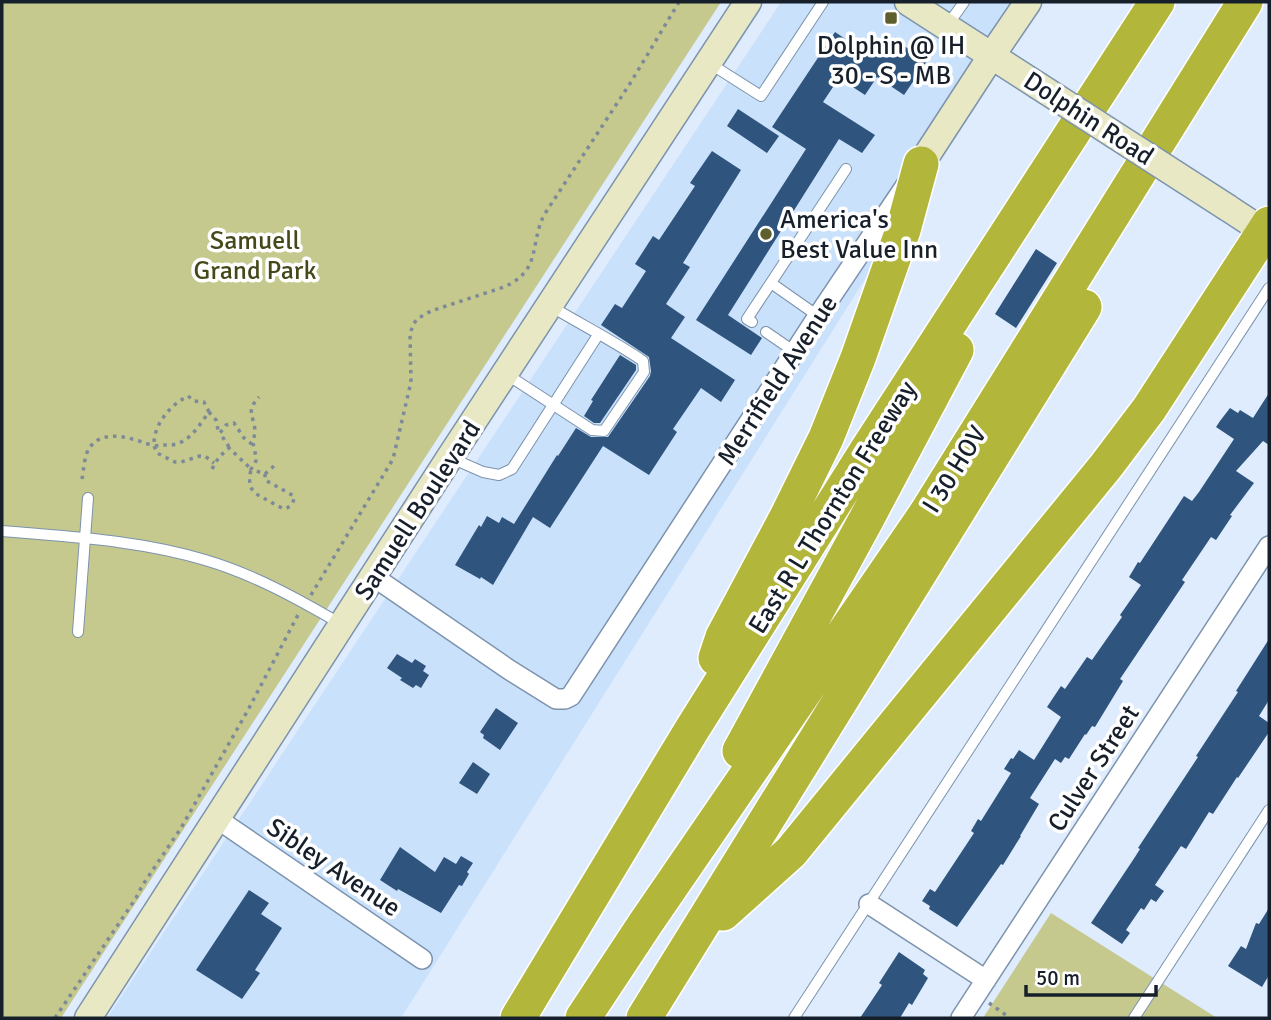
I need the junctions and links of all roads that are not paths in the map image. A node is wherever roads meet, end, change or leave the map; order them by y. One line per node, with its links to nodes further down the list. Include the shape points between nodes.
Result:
1 (748, 2): 11 (main road, Samuell Boulevard)
2 (823, 2): 11 (lane, via 761,96)
3 (908, 2): 9 (main road, Dolphin Road)
4 (964, 2): 9 (lane)
5 (1157, 2): 12 (highway, East R L Thornton Freeway)
6 (1245, 2): 39 (highway, I 30 HOV, via 926,514)
7 (1023, 4): 10 (main road, Merrifield Avenue)
8 (1269, 5): 25 (highway)
9 (947, 27): 10 (main road, Dolphin Road)
10 (992, 55): 13 (main road, Merrifield Avenue); 15 (main road, Dolphin Road, bridge)
11 (708, 62): 18 (main road, Samuell Boulevard)
12 (1070, 134): 35 (highway, East R L Thornton Freeway); 39 (highway)
13 (921, 164): 19 (street, Merrifield Avenue); 35 (highway, via 903,230 831,427 723,636)
14 (846, 169): 16 (lane)
15 (1268, 230): 40 (highway, via 1106,466 791,852)
16 (771, 283): 19 (lane); 20 (lane, via 747,319)
17 (1269, 288): 38 (lane)
18 (549, 306): 22 (lane); 24 (main road, Samuell Boulevard)
19 (818, 316): 23 (street, Merrifield Avenue)
20 (752, 322)
21 (765, 332): 23 (lane)
22 (598, 335): 26 (lane); 26 (lane, via 643,361 644,372 604,431 592,430)
23 (795, 352): 32 (street, Merrifield Avenue, via 575,691 565,699 556,699)
24 (505, 373): 26 (lane); 27 (main road, Samuell Boulevard)
25 (1027, 400): 39 (highway); 40 (highway)
26 (553, 405): 27 (lane, via 512,469 499,475 483,472)
27 (450, 457): 32 (main road, Samuell Boulevard)
28 (88, 498): 30 (lane)
29 (2, 531): 30 (lane)
30 (85, 538): 33 (lane, via 138,545 240,572); 34 (lane)
31 (1269, 546): 42 (street, Culver Street)
32 (374, 577): 33 (main road, Samuell Boulevard)
33 (342, 625): 37 (main road, Samuell Boulevard)
34 (78, 632)
35 (691, 731): 44 (highway, East R L Thornton Freeway)
36 (1269, 810): 50 (lane)
37 (216, 818): 41 (street, Sibley Avenue); 43 (main road, Samuell Boulevard)
38 (869, 904): 42 (street); 48 (lane)
39 (645, 924): 45 (highway, I 30 HOV); 46 (highway, I 30 HOV)
40 (694, 939): 47 (highway)
41 (422, 959)
42 (981, 987): 49 (street, Culver Street)
43 (88, 1018)
44 (518, 1018)
45 (583, 1018)
46 (592, 1018)
47 (644, 1018)
48 (794, 1018)
49 (961, 1018)
50 (1134, 1018)

